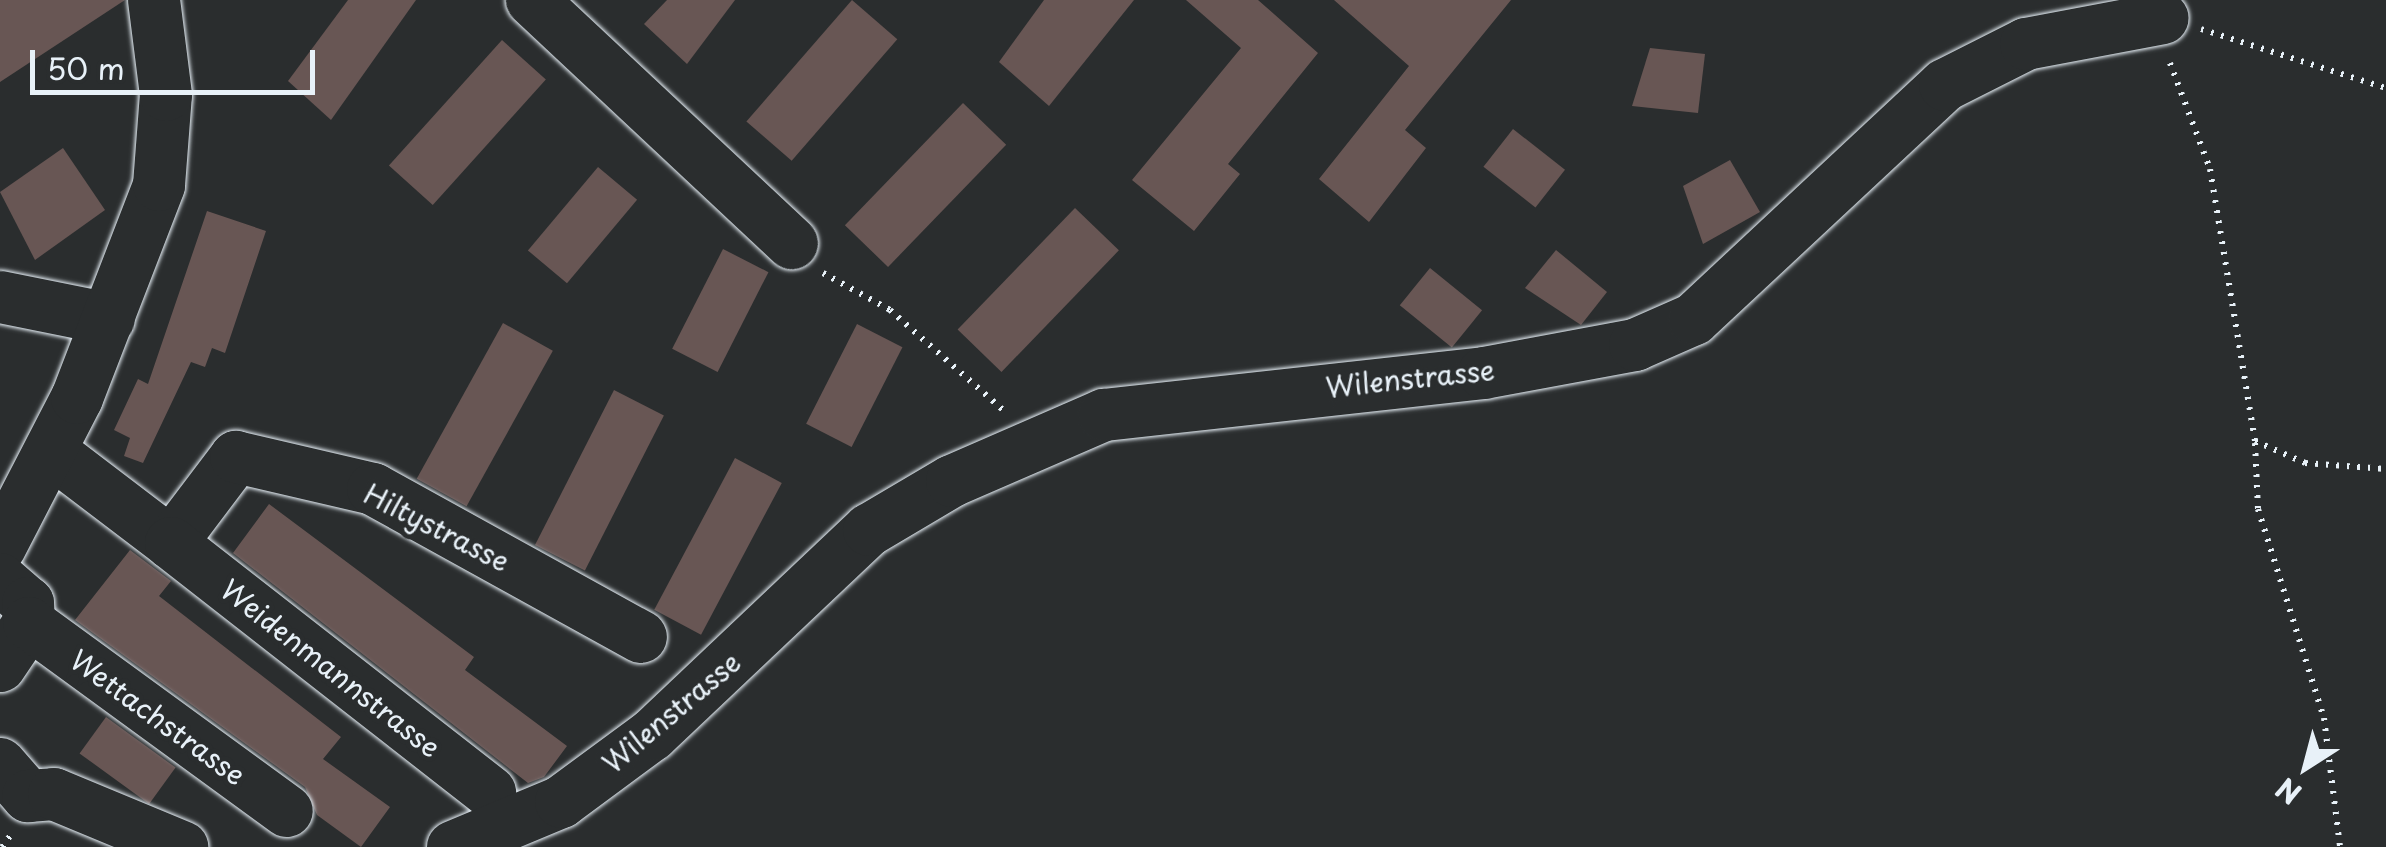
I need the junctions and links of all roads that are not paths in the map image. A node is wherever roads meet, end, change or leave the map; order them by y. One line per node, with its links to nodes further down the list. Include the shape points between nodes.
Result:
1 (154, 0): 6 (street, via 166,95 158,185)
2 (532, 0): 4 (street)
3 (2151, 9): 18 (street, Wilenstrasse, via 2026,44 1945,85 1694,319 1635,345 1484,373 1181,402 1104,415 1037,441 869,530 652,735 561,802)
4 (792, 243)
5 (0, 297): 6 (street)
6 (108, 319): 7 (street)
7 (53, 453): 8 (street); 9 (street)
8 (171, 543): 12 (street, Hiltystrasse, via 236,457 372,488); 15 (street, Weidenmannstrasse)
9 (0, 547)
10 (0, 579): 11 (street, via 28,603)
11 (29, 622): 13 (street); 16 (street, Wettachstrasse)
12 (641, 637)
13 (0, 666)
14 (0, 764): 17 (street, via 28,796 54,794)
15 (490, 792)
16 (286, 811)
17 (182, 847)
18 (453, 847)

